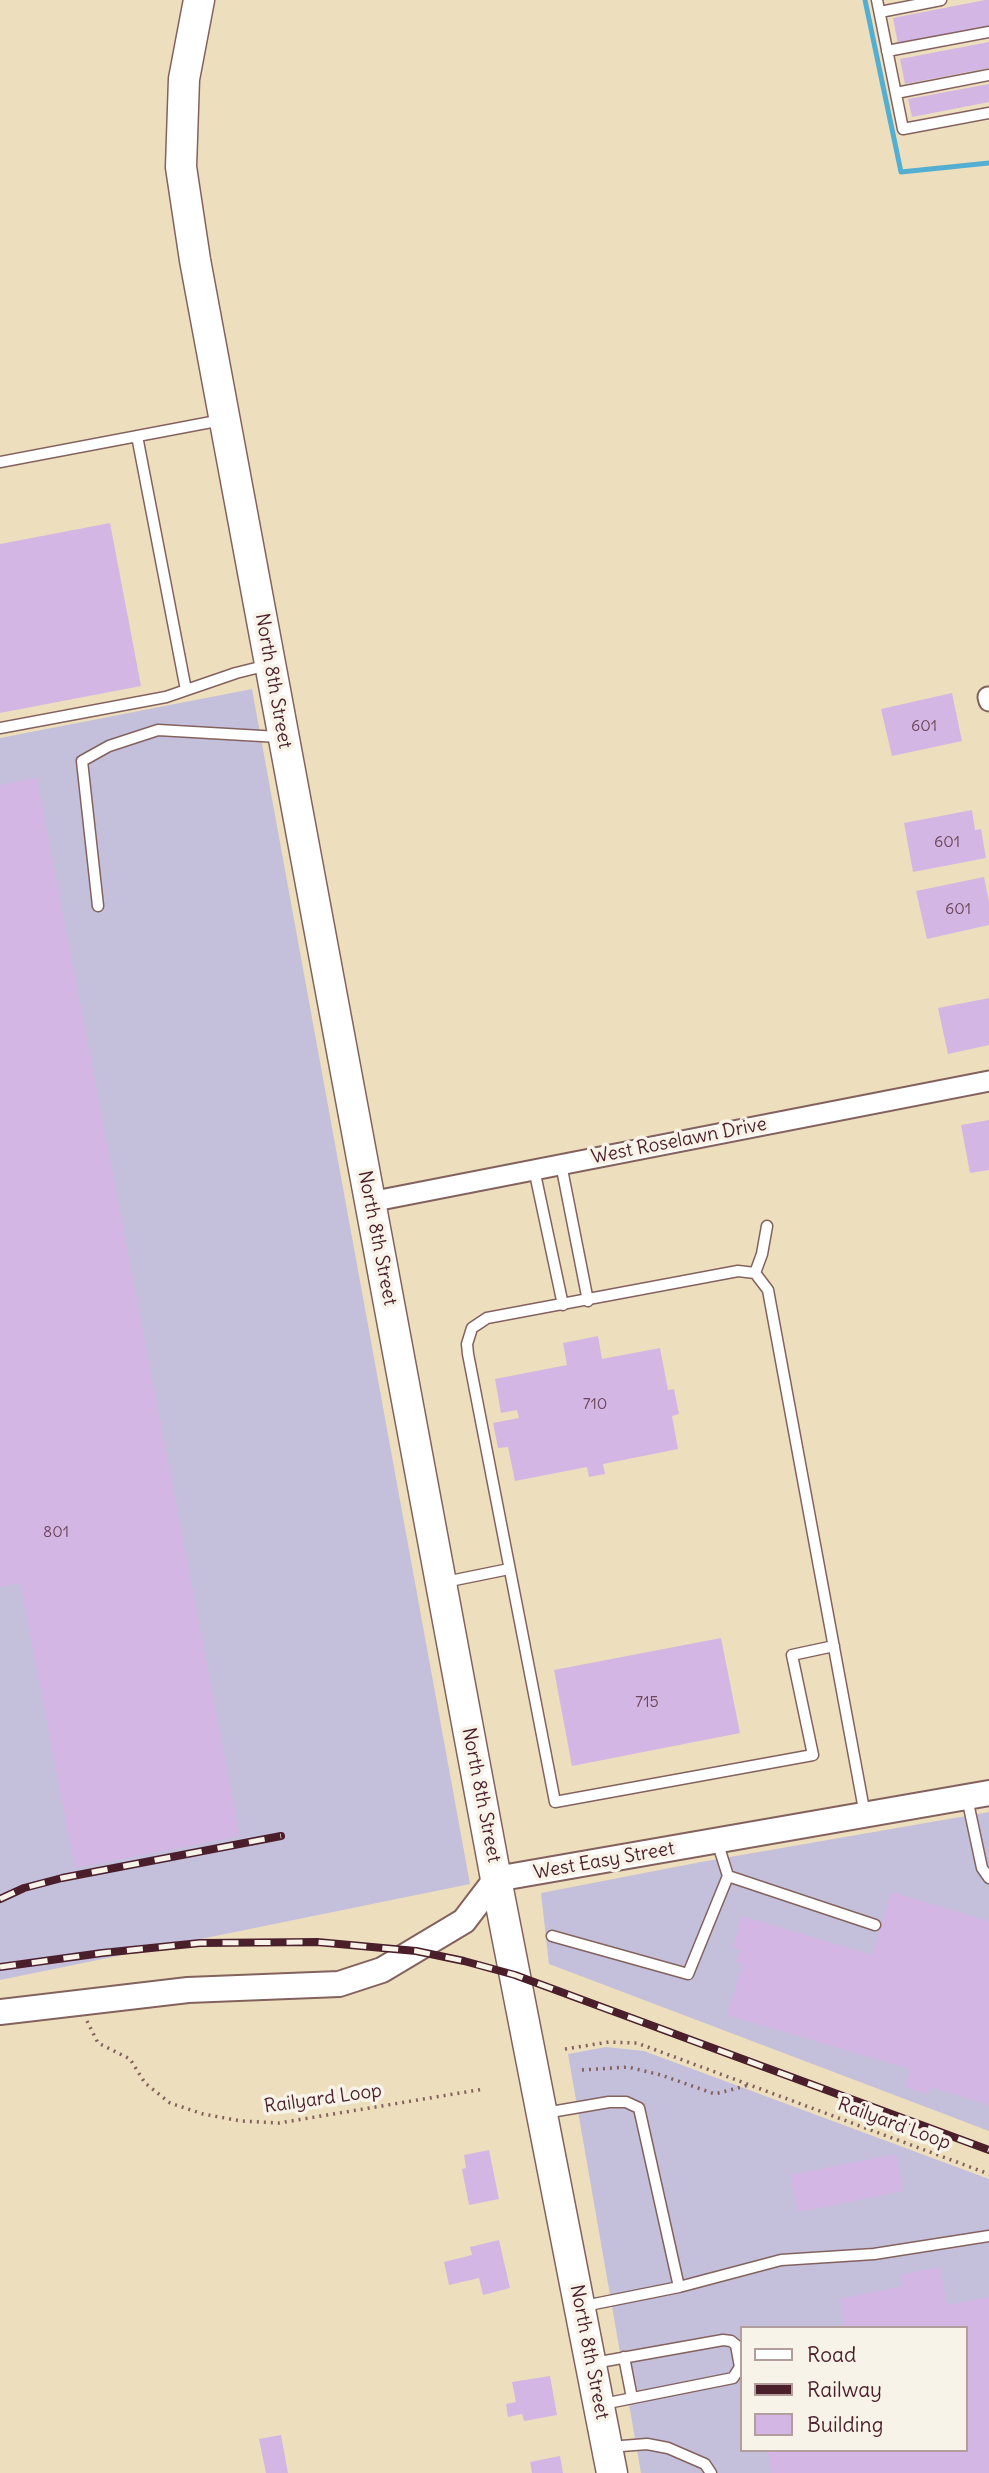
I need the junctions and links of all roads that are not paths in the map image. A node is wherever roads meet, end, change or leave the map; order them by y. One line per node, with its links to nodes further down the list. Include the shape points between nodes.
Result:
1 (200, 0): 10 (main road, North 8th Street, via 184,79 181,167)
2 (877, 0): 4 (lane)
3 (941, 0): 4 (lane)
4 (880, 12): 6 (lane)
5 (989, 33): 6 (lane)
6 (887, 51): 8 (lane)
7 (989, 75): 8 (lane)
8 (896, 93): 9 (lane, via 903,129)
9 (989, 113)
10 (226, 420): 11 (lane); 13 (main road, North 8th Street)
11 (137, 436): 12 (lane); 14 (lane)
12 (0, 462)
13 (271, 664): 14 (lane); 16 (main road, North 8th Street)
14 (186, 690): 15 (lane)
15 (0, 728)
16 (283, 737): 17 (lane, via 158,730 109,746 82,761); 21 (main road, North 8th Street)
17 (98, 906)
18 (989, 1081): 19 (street, West Roselawn Drive)
19 (561, 1163): 20 (street, West Roselawn Drive); 24 (lane)
20 (534, 1169): 21 (street, West Roselawn Drive); 25 (lane)
21 (370, 1202): 27 (main road, North 8th Street)
22 (766, 1226): 23 (lane)
23 (755, 1273): 24 (lane, via 738,1271); 28 (lane, via 768,1290)
24 (588, 1301): 25 (lane)
25 (563, 1305): 26 (lane, via 487,1318 472,1328 467,1344)
26 (509, 1569): 27 (lane); 28 (lane, via 555,1802 813,1755 792,1655)
27 (441, 1582): 36 (main road, North 8th Street)
28 (834, 1646): 30 (lane)
29 (978, 1795): 30 (street, West Easy Street); 33 (lane)
30 (865, 1815): 32 (street, West Easy Street)
31 (989, 1840): 33 (lane)
32 (717, 1841): 34 (lane); 36 (street, West Easy Street)
33 (976, 1842): 35 (lane)
34 (728, 1876): 37 (lane); 38 (lane, via 688,1974)
35 (989, 1878)
36 (496, 1879): 39 (street, via 464,1922 382,1970 339,1984 188,1990); 40 (main road, North 8th Street)
37 (875, 1925)
38 (552, 1936)
39 (0, 2012)
40 (543, 2114): 42 (lane, via 609,2102 639,2108); 43 (main road, North 8th Street)
41 (989, 2236): 42 (lane, via 874,2254 780,2260)
42 (679, 2287): 43 (lane)
43 (580, 2307): 45 (main road, North 8th Street)
44 (624, 2357): 45 (lane); 46 (lane); 46 (lane, via 723,2340 736,2345 740,2367 733,2378)
45 (591, 2364): 47 (main road, North 8th Street)
46 (632, 2398): 47 (lane)
47 (599, 2405): 48 (main road, North 8th Street)
48 (610, 2460): 49 (lane, via 647,2444 705,2464)
49 (711, 2473)

